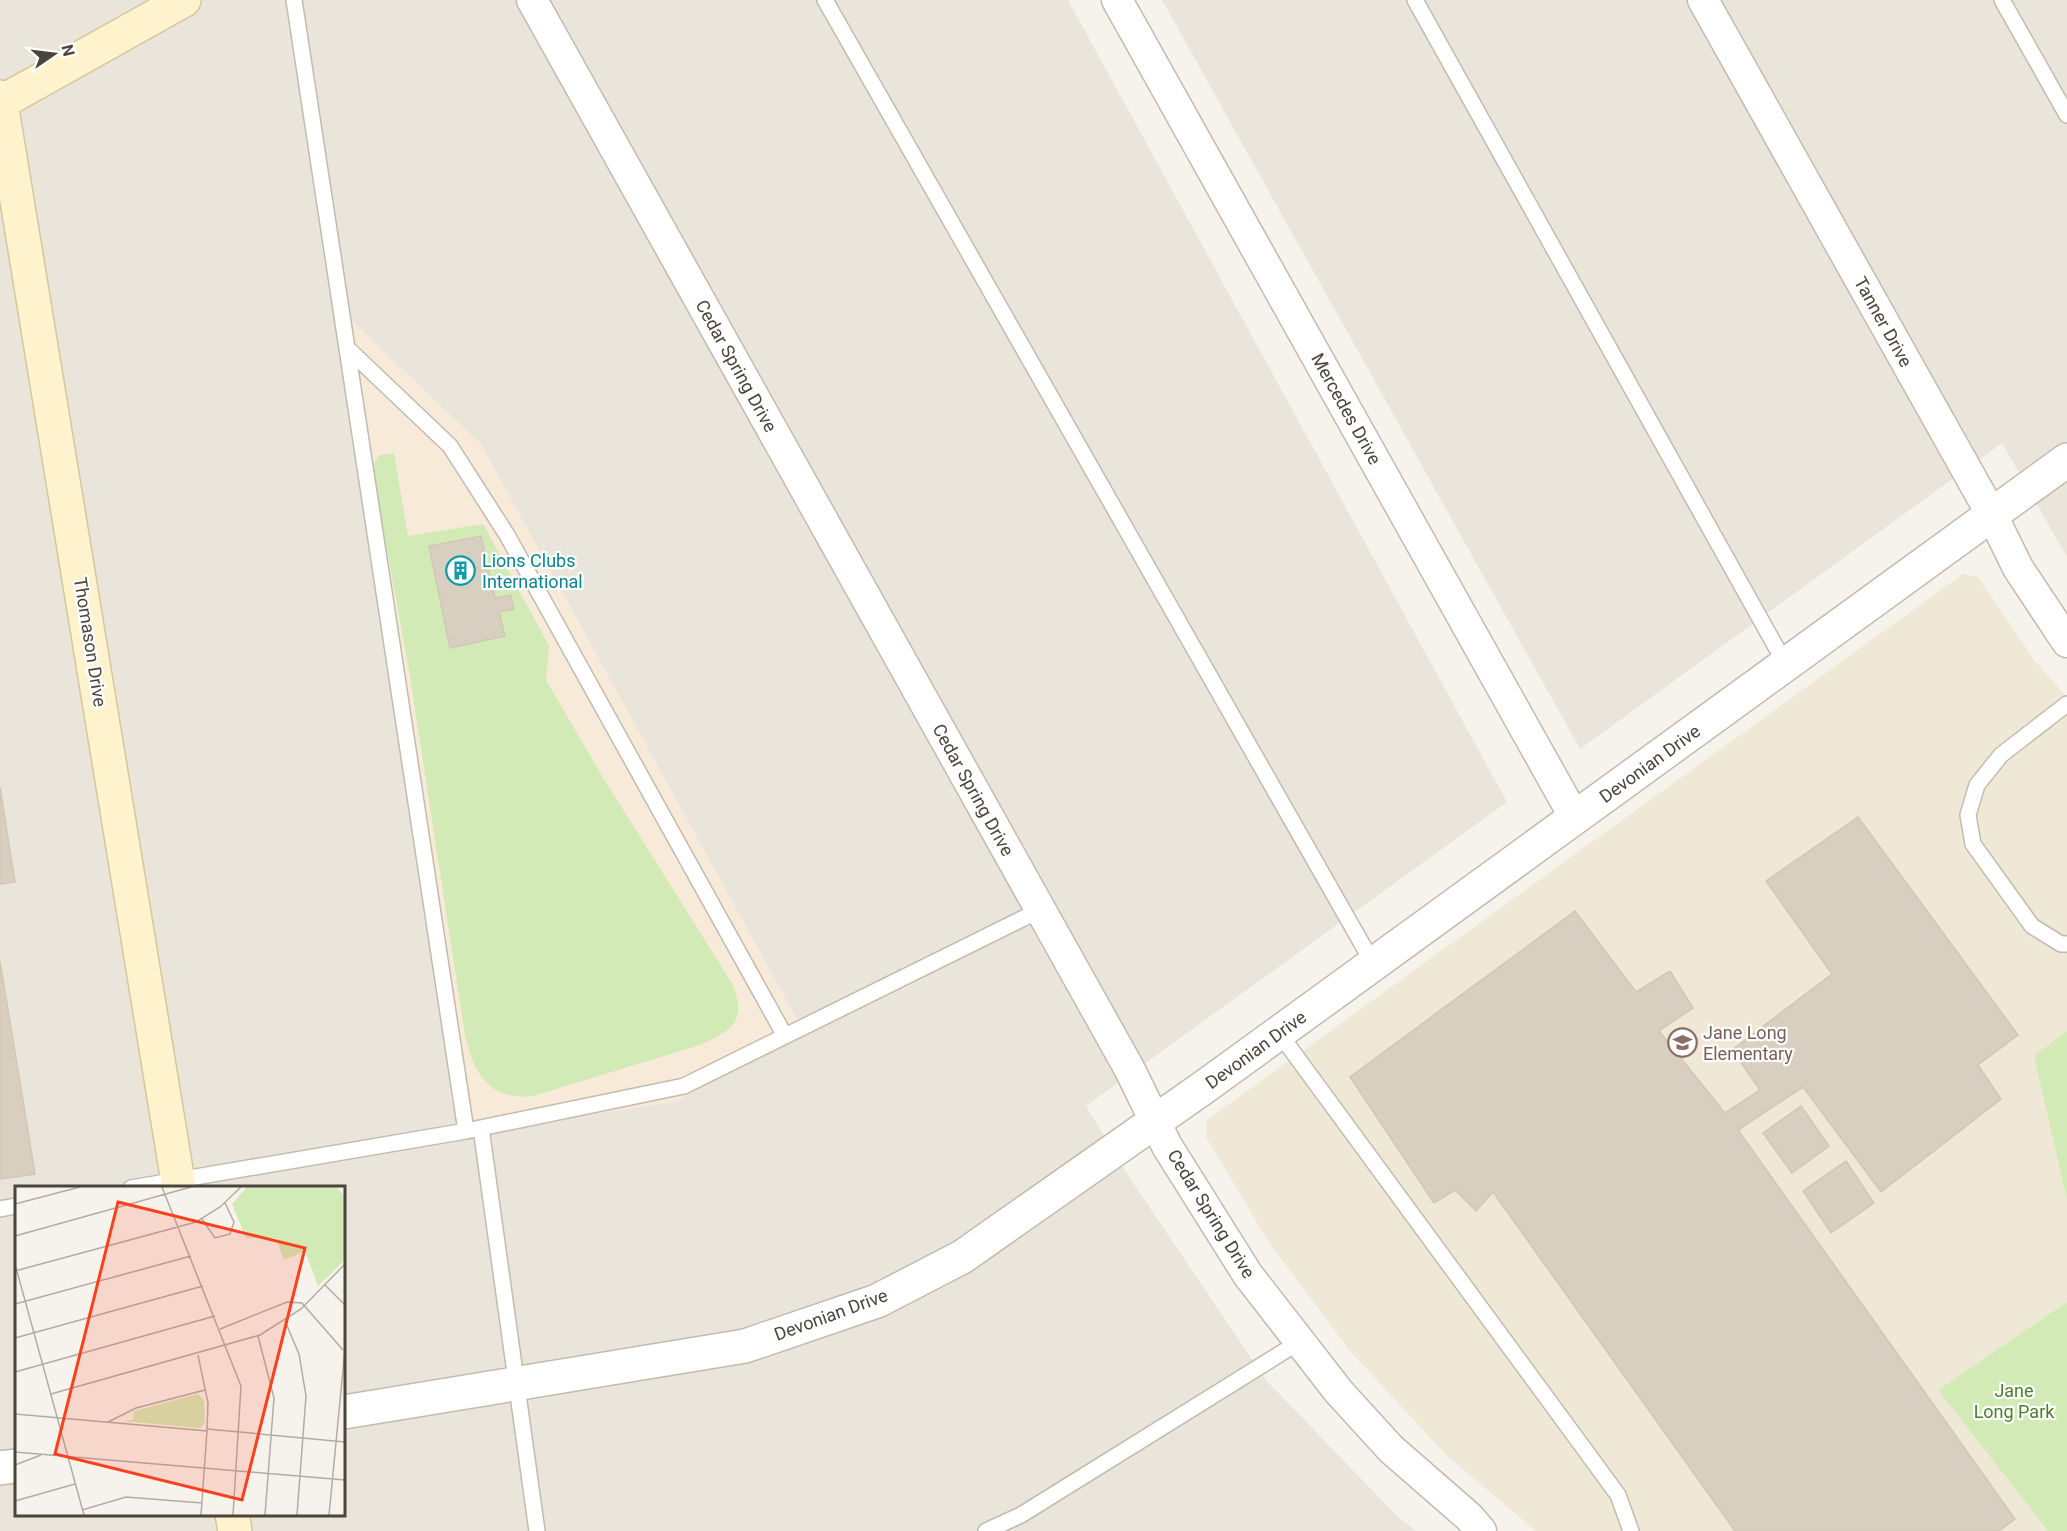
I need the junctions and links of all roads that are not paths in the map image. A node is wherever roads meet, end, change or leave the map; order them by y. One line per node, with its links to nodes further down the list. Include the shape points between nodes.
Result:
1 (184, 0): 9 (main road)
2 (294, 0): 11 (lane)
3 (532, 0): 18 (street, Cedar Spring Drive)
4 (825, 0): 20 (lane)
5 (1117, 0): 17 (street, Mercedes Drive)
6 (1415, 0): 15 (lane)
7 (1702, 0): 13 (street, Tanner Drive)
8 (2002, 0): 10 (lane)
9 (0, 101): 25 (main road, Thomason Drive)
10 (2067, 115)
11 (347, 348): 22 (lane, via 450,446 507,535); 24 (lane)
12 (2067, 460): 13 (street, Devonian Drive)
13 (1992, 515): 14 (street, Tanner Drive, via 2018,568); 15 (street, Devonian Drive)
14 (2067, 642)
15 (1786, 665): 17 (street, Devonian Drive)
16 (2067, 704): 19 (lane, via 2001,755 1977,785 1968,815 1973,844 2032,926)
17 (1575, 818): 20 (street, Devonian Drive)
18 (1040, 910): 22 (lane); 23 (street, Cedar Spring Drive)
19 (2067, 944)
20 (1374, 965): 21 (street, Devonian Drive)
21 (1279, 1033): 23 (street, Devonian Drive); 39 (lane, via 1618,1495)
22 (785, 1036): 24 (lane, via 684,1086)
23 (1156, 1122): 29 (street, Cedar Spring Drive, via 1205,1211); 30 (street, Devonian Drive, via 962,1257 878,1301 745,1346)
24 (473, 1130): 25 (lane); 30 (lane)
25 (178, 1184): 26 (lane)
26 (154, 1186)
27 (15, 1206): 28 (lane)
28 (0, 1209)
29 (1299, 1342): 35 (street, Cedar Spring Drive, via 1391,1449); 38 (lane, via 1022,1515)
30 (515, 1383): 31 (street, Devonian Drive); 37 (lane)
31 (345, 1412)
32 (15, 1466): 33 (street)
33 (0, 1468)
34 (232, 1516): 36 (main road)
35 (1469, 1526)
36 (235, 1531)
37 (537, 1531)
38 (986, 1531)
39 (1631, 1531)

